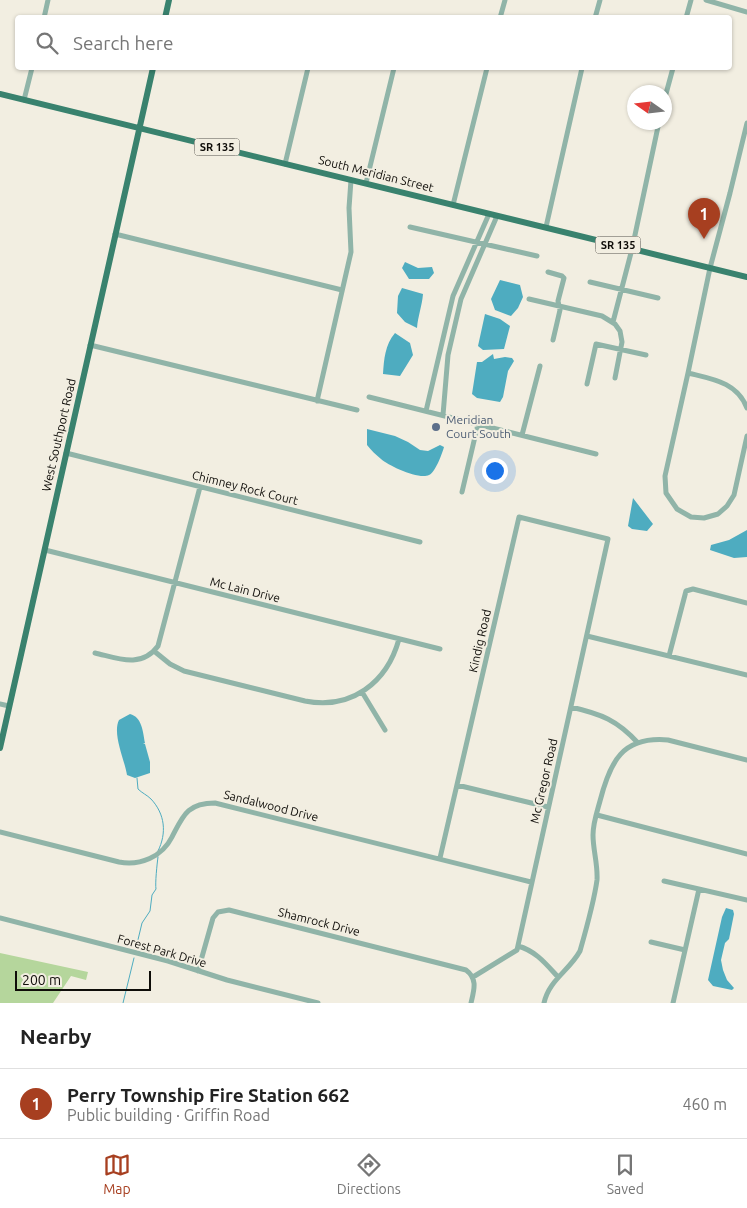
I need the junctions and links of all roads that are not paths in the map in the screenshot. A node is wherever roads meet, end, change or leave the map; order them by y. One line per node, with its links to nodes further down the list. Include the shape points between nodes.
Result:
1 (48, 0): 8 (street)
2 (169, 0): 9 (main road)
3 (505, 0): 10 (street)
4 (600, 0): 11 (street)
5 (690, 0): 12 (street)
6 (706, 0): 7 (street)
7 (747, 12)
8 (45, 15)
9 (166, 15)
10 (501, 15)
11 (596, 15)
12 (687, 15)
13 (32, 70): 22 (street)
14 (153, 70): 24 (main road, West Southport Road)
15 (308, 70): 26 (street)
16 (394, 70): 28 (street)
17 (487, 70): 29 (street)
18 (582, 70): 33 (street)
19 (672, 70): 20 (street)
20 (668, 85)
21 (0, 94): 22 (main road, South Meridian Street / SR 135)
22 (24, 100): 24 (main road, South Meridian Street / SR 135)
23 (747, 123): 39 (street)
24 (139, 128): 26 (main road, South Meridian Street / SR 135); 34 (main road, West Southport Road)
25 (657, 130): 37 (street)
26 (285, 164): 27 (main road, South Meridian Street / SR 135)
27 (351, 180): 28 (main road, South Meridian Street / SR 135); 43 (street, via 352,246)
28 (366, 184): 29 (main road, South Meridian Street / SR 135)
29 (453, 205): 30 (main road, South Meridian Street / SR 135)
30 (489, 214): 31 (main road, South Meridian Street / SR 135); 35 (street)
31 (497, 216): 33 (main road, South Meridian Street / SR 135); 36 (street)
32 (410, 227): 35 (street)
33 (546, 228): 37 (main road, South Meridian Street / SR 135)
34 (115, 234): 43 (street); 50 (main road, West Southport Road)
35 (476, 242): 36 (street); 61 (street, via 453,296)
36 (485, 244): 38 (street); 62 (street, via 461,299 448,355)
37 (632, 249): 39 (main road, South Meridian Street / SR 135); 44 (street)
38 (537, 256)
39 (710, 268): 41 (main road, South Meridian Street / SR 135); 54 (street)
40 (548, 272): 47 (street, via 563,277)
41 (747, 277)
42 (590, 282): 44 (street)
43 (342, 290): 58 (street)
44 (621, 290): 45 (street); 48 (street)
45 (658, 298)
46 (529, 299): 47 (street)
47 (559, 306): 48 (street, via 602,316); 49 (street)
48 (613, 322): 51 (street, via 621,335)
49 (553, 340)
50 (90, 345): 58 (street); 66 (main road, West Southport Road)
51 (621, 350): 52 (street); 55 (street); 56 (street, via 596,344)
52 (646, 355)
53 (540, 366): 64 (street)
54 (688, 373): 59 (street, via 720,381 735,389); 65 (street, via 664,482 672,504 683,514 700,518 716,515 728,506 734,495)
55 (615, 378)
56 (588, 384)
57 (369, 397): 61 (street)
58 (317, 401): 60 (street)
59 (747, 408)
60 (357, 410)
61 (426, 411): 62 (street)
62 (443, 415): 63 (street)
63 (478, 424): 64 (street); 69 (street)
64 (522, 435): 67 (street)
65 (747, 436)
66 (66, 453): 68 (street, Chimney Rock Court); 72 (main road, West Southport Road)
67 (596, 454)
68 (200, 487): 71 (street, Chimney Rock Court); 73 (street)
69 (462, 492)
70 (608, 539): 75 (street, Mc Gregor Road); 90 (street, Kindig Road, via 519,517)
71 (420, 542)
72 (44, 550): 73 (street, Mc Lain Drive); 84 (main road, West Southport Road)
73 (175, 583): 76 (street, Mc Lain Drive); 78 (street, via 160,641)
74 (747, 603): 80 (street, via 692,589 686,591)
75 (587, 636): 80 (street); 85 (street, Mc Gregor Road)
76 (399, 639): 77 (street, Mc Lain Drive); 82 (street, via 386,670)
77 (440, 649)
78 (154, 651): 79 (street, via 146,658 133,661); 82 (street, via 184,671 305,701 334,702)
79 (95, 653)
80 (669, 656): 81 (street)
81 (747, 676)
82 (362, 692): 86 (street)
83 (0, 704): 84 (street)
84 (9, 706): 88 (main road, West Southport Road)
85 (571, 707): 87 (street, via 613,721); 91 (street, Mc Gregor Road)
86 (385, 730)
87 (638, 743): 89 (street, via 668,740); 92 (street, via 612,764)
88 (0, 748)
89 (747, 760)
90 (457, 785): 91 (street); 95 (street, Kindig Road)
91 (548, 808): 96 (street, Mc Gregor Road)
92 (597, 815): 94 (street); 106 (street, via 593,835 596,882 582,946 575,960)
93 (0, 832): 95 (street, Sandalwood Drive, via 119,862 136,863 162,851 188,810 213,802)
94 (747, 854)
95 (440, 858): 96 (street, Sandalwood Drive)
96 (531, 882): 102 (street, Mc Gregor Road)
97 (664, 882): 98 (street)
98 (699, 889): 99 (street); 103 (street)
99 (747, 900)
100 (0, 918): 104 (street, Forest Park Drive)
101 (651, 942): 103 (street)
102 (518, 946): 105 (street, via 517,950); 106 (street, via 536,954)
103 (685, 950): 110 (street)
104 (198, 971): 105 (street, Shamrock Drive, via 213,918 218,912 227,910 464,970); 107 (street, Forest Park Drive)
105 (473, 977): 108 (street, via 475,986)
106 (558, 977): 109 (street, via 550,986)
107 (318, 1003)
108 (471, 1003)
109 (544, 1003)
110 (673, 1003)

